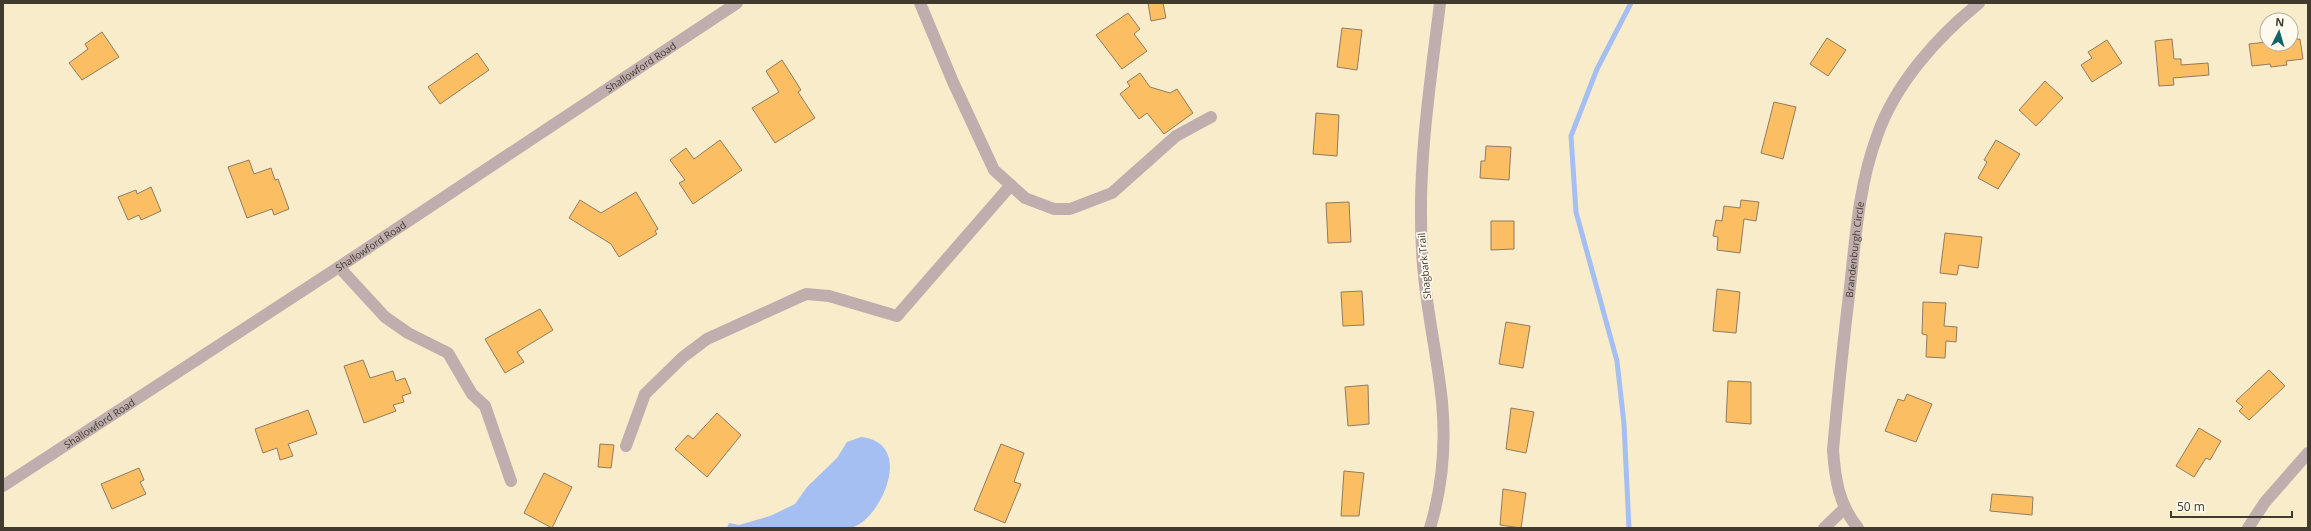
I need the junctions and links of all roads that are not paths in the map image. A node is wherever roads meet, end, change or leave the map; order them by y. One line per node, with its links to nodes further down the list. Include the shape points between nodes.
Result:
1 (737, 3): 7 (street, Shallowford Road)
2 (920, 3): 6 (street, via 994,170)
3 (1440, 3): 13 (street, Shagbark Trail, via 1422,161 1420,205 1422,259 1442,402 1444,434 1441,472)
4 (1979, 3): 12 (street, Brandenburgh Circle, via 1932,48 1903,84 1877,135 1866,173 1858,214 1832,450 1835,481)
5 (1211, 116): 6 (street, via 1176,136 1112,193 1070,209 1054,209 1025,198)
6 (1011, 185): 8 (street, via 897,316 829,296 806,294 707,339 682,357 645,394)
7 (339, 267): 10 (street, via 385,317 408,333 448,353 472,394 485,406); 11 (street, Shallowford Road)
8 (626, 446)
9 (2308, 453): 16 (street, via 2265,502)
10 (511, 481)
11 (3, 486)
12 (1845, 508): 14 (street); 15 (street, Brandenburgh Circle)
13 (1430, 528)
14 (1824, 528)
15 (1858, 528)
16 (2248, 528)

